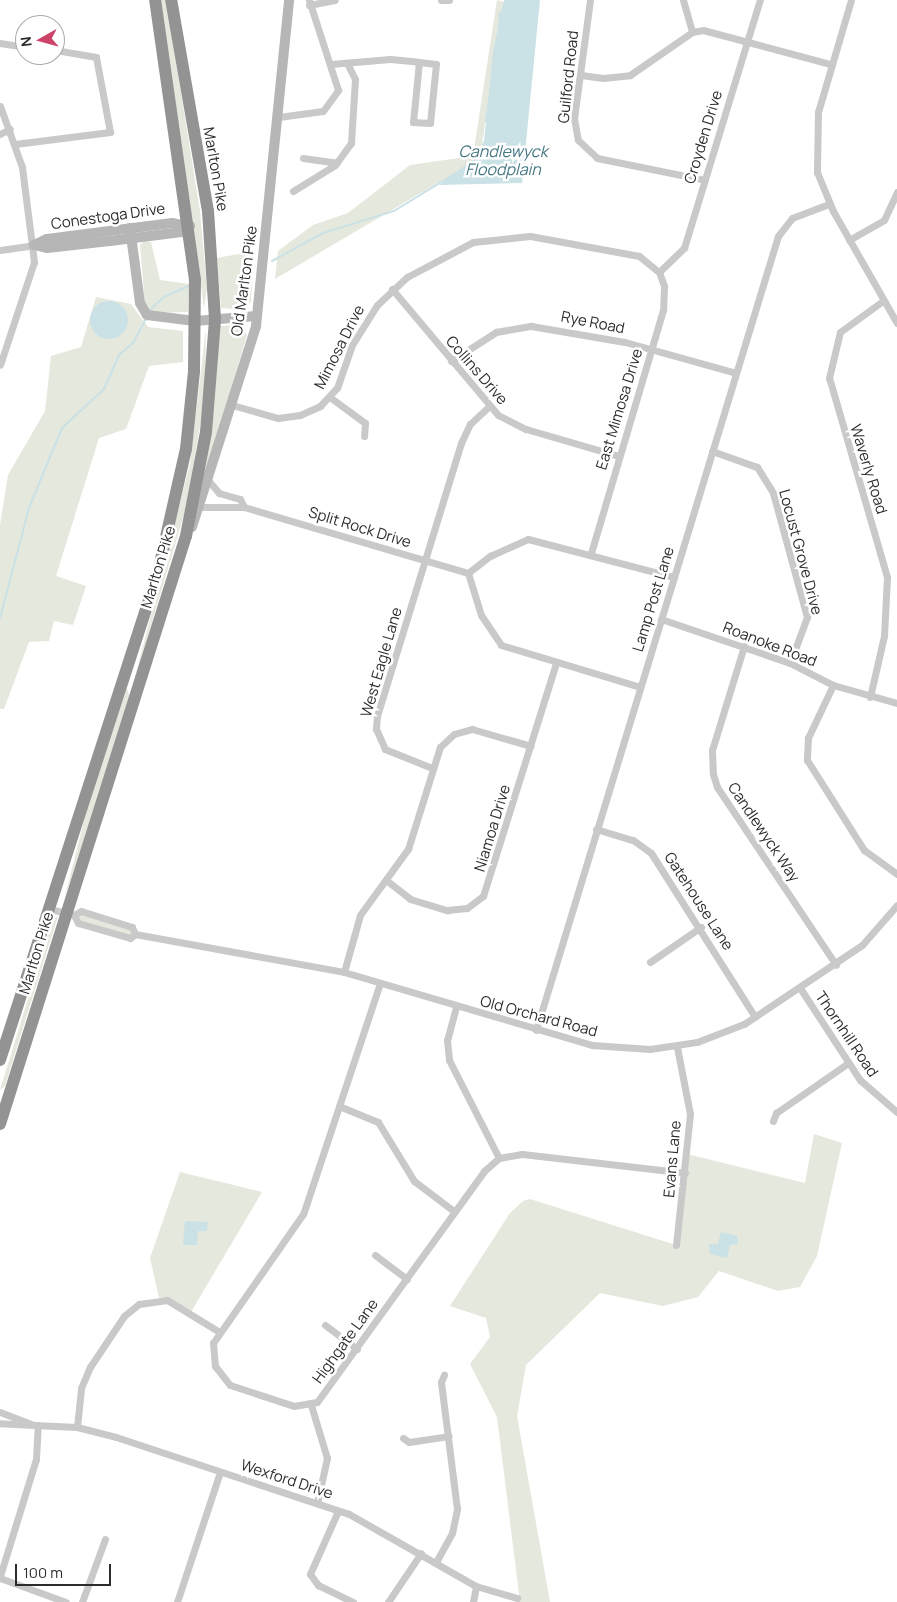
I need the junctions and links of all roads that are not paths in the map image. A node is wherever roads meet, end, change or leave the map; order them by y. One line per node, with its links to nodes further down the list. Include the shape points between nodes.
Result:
1 (155, 0): 33 (highway, Marlton Pike)
2 (171, 0): 42 (highway, Marlton Pike, via 208,211)
3 (289, 0): 23 (street, Old Marlton Pike)
4 (335, 0): 11 (street)
5 (441, 0): 6 (street)
6 (449, 0)
7 (590, 0): 21 (street, Guilford Road)
8 (683, 0): 12 (street)
9 (760, 0): 13 (street, Croyden Drive)
10 (851, 0): 20 (street)
11 (309, 2): 19 (street)
12 (692, 32): 13 (street, via 710,30); 21 (street, via 630,75 603,78)
13 (747, 40): 20 (street); 29 (street, Croyden Drive)
14 (0, 43): 15 (street)
15 (15, 45)
16 (65, 52): 26 (street, via 96,57 110,132)
17 (347, 62): 18 (street); 19 (street); 28 (street, via 355,79 351,143)
18 (419, 62): 18 (street, via 436,64 430,123 414,122)
19 (331, 64): 23 (street, via 338,90 329,108 313,114)
20 (830, 64): 32 (street, via 814,142 817,172)
21 (581, 74): 29 (street, Guilford Road, via 574,130 589,154)
22 (0, 106): 24 (street)
23 (279, 117): 41 (street, Old Marlton Pike)
24 (10, 129): 25 (street); 26 (street)
25 (0, 134)
26 (15, 144): 36 (street)
27 (303, 158): 28 (street)
28 (338, 163): 30 (street)
29 (705, 180): 38 (street, Croyden Drive, via 684,248)
30 (293, 191)
31 (897, 192): 35 (street, via 884,220)
32 (829, 204): 35 (street); 48 (street, Lamp Post Lane, via 784,225)
33 (188, 226): 34 (street, Conestoga Drive, via 181,232); 43 (highway, Marlton Pike)
34 (131, 233): 36 (street, Conestoga Drive, via 48,248); 43 (street, via 144,312 153,318)
35 (850, 240): 40 (street)
36 (34, 246): 37 (street, Conestoga Drive); 47 (street, via 32,277)
37 (0, 250)
38 (659, 272): 39 (street, Mimosa Drive, via 639,256 511,235 461,247); 45 (street, East Mimosa Drive, via 665,297)
39 (392, 289): 46 (street, Collins Drive); 49 (street, Mimosa Drive, via 364,323)
40 (884, 300): 44 (street); 70 (street, Waverly Road, via 840,332 830,370 835,403 887,577 884,636)
41 (257, 316): 42 (street); 50 (street, Old Marlton Pike)
42 (215, 319): 43 (street); 59 (highway, Marlton Pike, via 206,432)
43 (195, 320): 67 (highway, Marlton Pike, via 194,371 180,482)
44 (897, 323)
45 (652, 349): 46 (street, Rye Road, via 531,326 496,332); 48 (street, Rye Road); 54 (street, East Mimosa Drive)
46 (451, 361): 51 (street, Collins Drive)
47 (0, 365)
48 (736, 373): 53 (street, Lamp Post Lane)
49 (331, 398): 50 (street, Mimosa Drive, via 289,418 264,416); 52 (street, via 365,423)
50 (232, 405): 55 (street, Old Marlton Pike)
51 (488, 407): 54 (street, Collins Drive, via 526,429); 60 (street, West Eagle Lane, via 464,434)
52 (364, 436)
53 (712, 452): 62 (street, Lamp Post Lane); 66 (street, Locust Grove Drive, via 757,467 772,494 807,617)
54 (619, 456): 58 (street, East Mimosa Drive)
55 (208, 480): 56 (street, Old Marlton Pike); 57 (street, Split Rock Drive, via 219,493 240,499)
56 (200, 507): 57 (street, Split Rock Drive); 59 (street, Old Marlton Pike)
57 (244, 507): 60 (street, Split Rock Drive)
58 (591, 553): 61 (street, via 528,539 490,556); 62 (street)
59 (180, 556): 71 (highway, Marlton Pike)
60 (424, 561): 61 (street, Split Rock Drive); 74 (street, West Eagle Lane, via 376,729 393,756)
61 (468, 573): 65 (street, via 470,588 495,638 509,649)
62 (674, 577): 63 (street, Lamp Post Lane)
63 (661, 619): 64 (street, Roanoke Road); 69 (street, Lamp Post Lane)
64 (744, 646): 66 (street, Roanoke Road); 84 (street, Candlewyck Way, via 712,750 713,774 717,787)
65 (556, 663): 69 (street); 73 (street, Niamoa Drive)
66 (790, 663): 68 (street, Roanoke Road)
67 (128, 666): 71 (highway, via 127,683); 79 (highway, Marlton Pike)
68 (833, 685): 70 (street, Roanoke Road); 76 (street, via 808,738 807,760 864,850)
69 (640, 687): 75 (street, Lamp Post Lane)
70 (870, 697): 72 (street, Roanoke Road)
71 (133, 700): 80 (highway, Marlton Pike)
72 (897, 704)
73 (531, 746): 74 (street, via 482,730 463,730 440,747); 77 (street, Niamoa Drive, via 492,874 476,903 447,910 410,899)
74 (432, 768): 77 (street, via 408,849)
75 (596, 829): 81 (street, Gatehouse Lane, via 633,840 651,853); 90 (street, Lamp Post Lane)
76 (897, 874)
77 (386, 880): 85 (street, via 360,915)
78 (897, 905): 84 (street, Old Orchard Road, via 870,937)
79 (50, 909): 80 (street, Old Orchard Road); 92 (highway, Marlton Pike)
80 (70, 914): 82 (street, Old Orchard Road, via 81,911 132,927); 82 (street, Old Orchard Road, via 78,923 130,938); 97 (highway, Marlton Pike)
81 (701, 928): 83 (street); 89 (street, Gatehouse Lane)
82 (135, 934): 85 (street, Old Orchard Road)
83 (650, 962)
84 (836, 965): 87 (street, Old Orchard Road)
85 (344, 972): 86 (street, Old Orchard Road)
86 (380, 983): 88 (street, Old Orchard Road); 94 (street, Highgate Lane)
87 (800, 988): 89 (street, Old Orchard Road); 93 (street, Thornhill Road)
88 (456, 1007): 90 (street, Old Orchard Road); 98 (street, via 447,1040 448,1060)
89 (755, 1017): 91 (street, Old Orchard Road, via 716,1036)
90 (536, 1030): 91 (street, Old Orchard Road, via 608,1048)
91 (677, 1047): 99 (street, Evans Lane, via 690,1114)
92 (0, 1060)
93 (848, 1063): 95 (street, Thornhill Road, via 868,1090); 96 (street, via 776,1113)
94 (338, 1106): 100 (street, via 378,1122 414,1181); 105 (street, Highgate Lane, via 303,1214)
95 (897, 1112)
96 (773, 1121)
97 (0, 1124)
98 (499, 1158): 99 (street, via 518,1154); 100 (street, Highgate Lane)
99 (685, 1173): 101 (street, Evans Lane)
100 (455, 1212): 103 (street, Highgate Lane)
101 (676, 1245)
102 (375, 1255): 103 (street)
103 (407, 1279): 106 (street, Highgate Lane)
104 (325, 1325): 106 (street)
105 (218, 1331): 108 (street, Highgate Lane, via 212,1356 221,1377 230,1385 294,1406); 112 (street, via 166,1300 139,1304 124,1316 90,1367 82,1388)
106 (357, 1350): 108 (street, Highgate Lane, via 323,1397)
107 (444, 1375): 113 (street, via 441,1382)
108 (311, 1405): 116 (street, via 327,1458)
109 (0, 1412): 111 (street, Wexford Drive)
110 (0, 1423): 111 (street, Wexford Drive)
111 (36, 1425): 112 (street, Wexford Drive); 121 (street, via 36,1459)
112 (77, 1427): 115 (street, Wexford Drive)
113 (449, 1436): 114 (street, via 409,1442); 120 (street, via 456,1517)
114 (403, 1438)
115 (220, 1472): 116 (street, Wexford Drive); 126 (street)
116 (317, 1503): 117 (street, Wexford Drive)
117 (338, 1511): 119 (street, Wexford Drive); 127 (street, via 310,1570 314,1581)
118 (105, 1539): 125 (street)
119 (421, 1553): 120 (street, Wexford Drive); 128 (street, via 398,1593)
120 (436, 1562): 122 (street, Wexford Drive)
121 (0, 1577): 124 (street)
122 (476, 1586): 123 (street, Wexford Drive); 129 (street)
123 (517, 1598)
124 (66, 1602)
125 (82, 1602)
126 (177, 1602)
127 (353, 1602)
128 (388, 1602)
129 (472, 1602)

